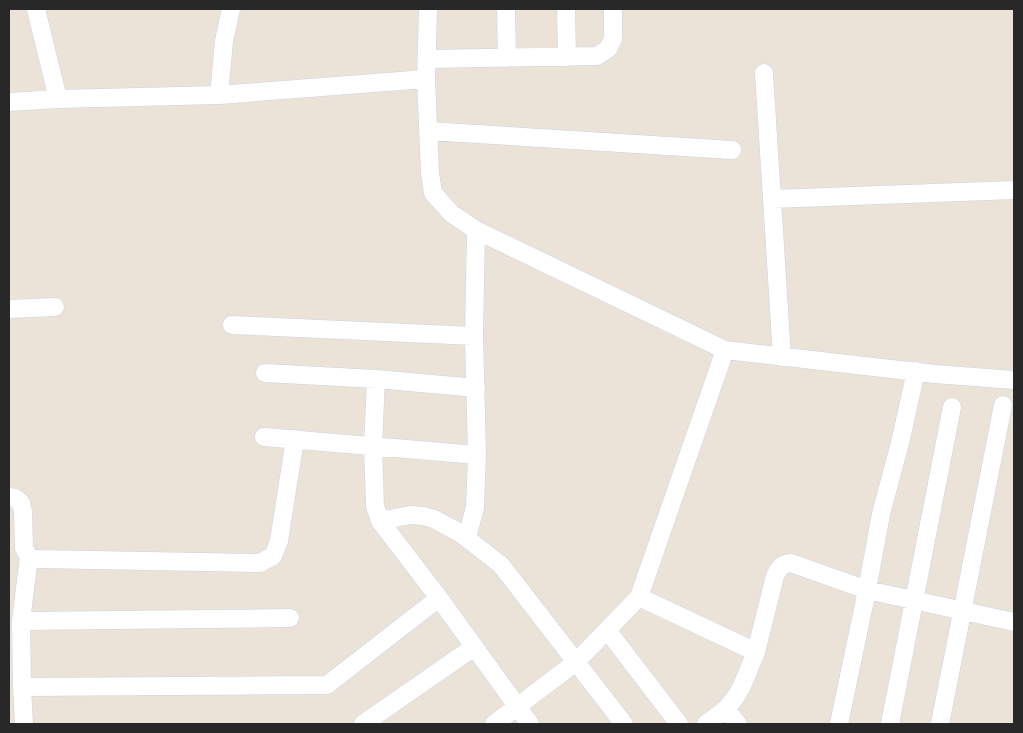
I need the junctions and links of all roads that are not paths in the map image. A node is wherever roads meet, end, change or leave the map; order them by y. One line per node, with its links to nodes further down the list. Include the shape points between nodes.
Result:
1 (36, 9): 13 (street)
2 (231, 9): 12 (street, via 224,41)
3 (428, 9): 9 (street)
4 (506, 9): 8 (street)
5 (566, 9): 7 (street)
6 (613, 9): 7 (street, via 613,39 608,49 597,56)
7 (567, 57): 8 (street)
8 (508, 58): 9 (street)
9 (427, 59): 11 (street)
10 (764, 73): 18 (street)
11 (426, 79): 12 (street); 15 (street)
12 (219, 95): 13 (street)
13 (58, 99): 14 (street)
14 (9, 102)
15 (429, 131): 16 (street); 19 (street, via 433,193 452,214)
16 (732, 150)
17 (1014, 190): 18 (street)
18 (772, 200): 25 (street)
19 (476, 230): 23 (street); 24 (street)
20 (55, 307): 21 (street)
21 (9, 309)
22 (232, 325): 23 (street)
23 (474, 336): 30 (street)
24 (725, 350): 25 (street); 42 (street)
25 (782, 357): 26 (street)
26 (916, 372): 29 (street); 41 (street, via 881,514)
27 (265, 373): 28 (street)
28 (376, 380): 30 (street); 35 (street)
29 (1014, 380)
30 (476, 388): 36 (street)
31 (1002, 405): 45 (street)
32 (952, 407): 44 (street)
33 (264, 437): 34 (street)
34 (295, 439): 35 (street); 40 (street, via 279,541 273,556 260,562)
35 (373, 446): 36 (street); 38 (street, via 375,506)
36 (477, 455): 39 (street, via 475,507)
37 (9, 497): 40 (street, via 21,503 24,548)
38 (380, 521): 39 (street, via 423,516); 43 (street)
39 (467, 538): 52 (street, via 501,565)
40 (29, 557): 47 (street)
41 (867, 590): 44 (street); 51 (street, via 791,563 784,564 775,576); 64 (street)
42 (640, 597): 49 (street); 51 (street)
43 (439, 598): 50 (street); 53 (street, via 327,685)
44 (915, 601): 45 (street); 65 (street)
45 (963, 611): 48 (street); 66 (street)
46 (290, 618): 47 (street)
47 (22, 621): 53 (street)
48 (1014, 622)
49 (607, 630): 52 (street); 61 (street)
50 (474, 647): 54 (street); 57 (street)
51 (756, 652): 55 (street, via 742,686)
52 (576, 662): 54 (street); 60 (street)
53 (22, 687): 56 (street)
54 (517, 707): 58 (street); 59 (street)
55 (726, 709): 62 (street); 63 (street)
56 (24, 724)
57 (363, 724)
58 (494, 724)
59 (530, 724)
60 (624, 724)
61 (679, 724)
62 (706, 724)
63 (738, 724)
64 (839, 724)
65 (890, 724)
66 (940, 724)

